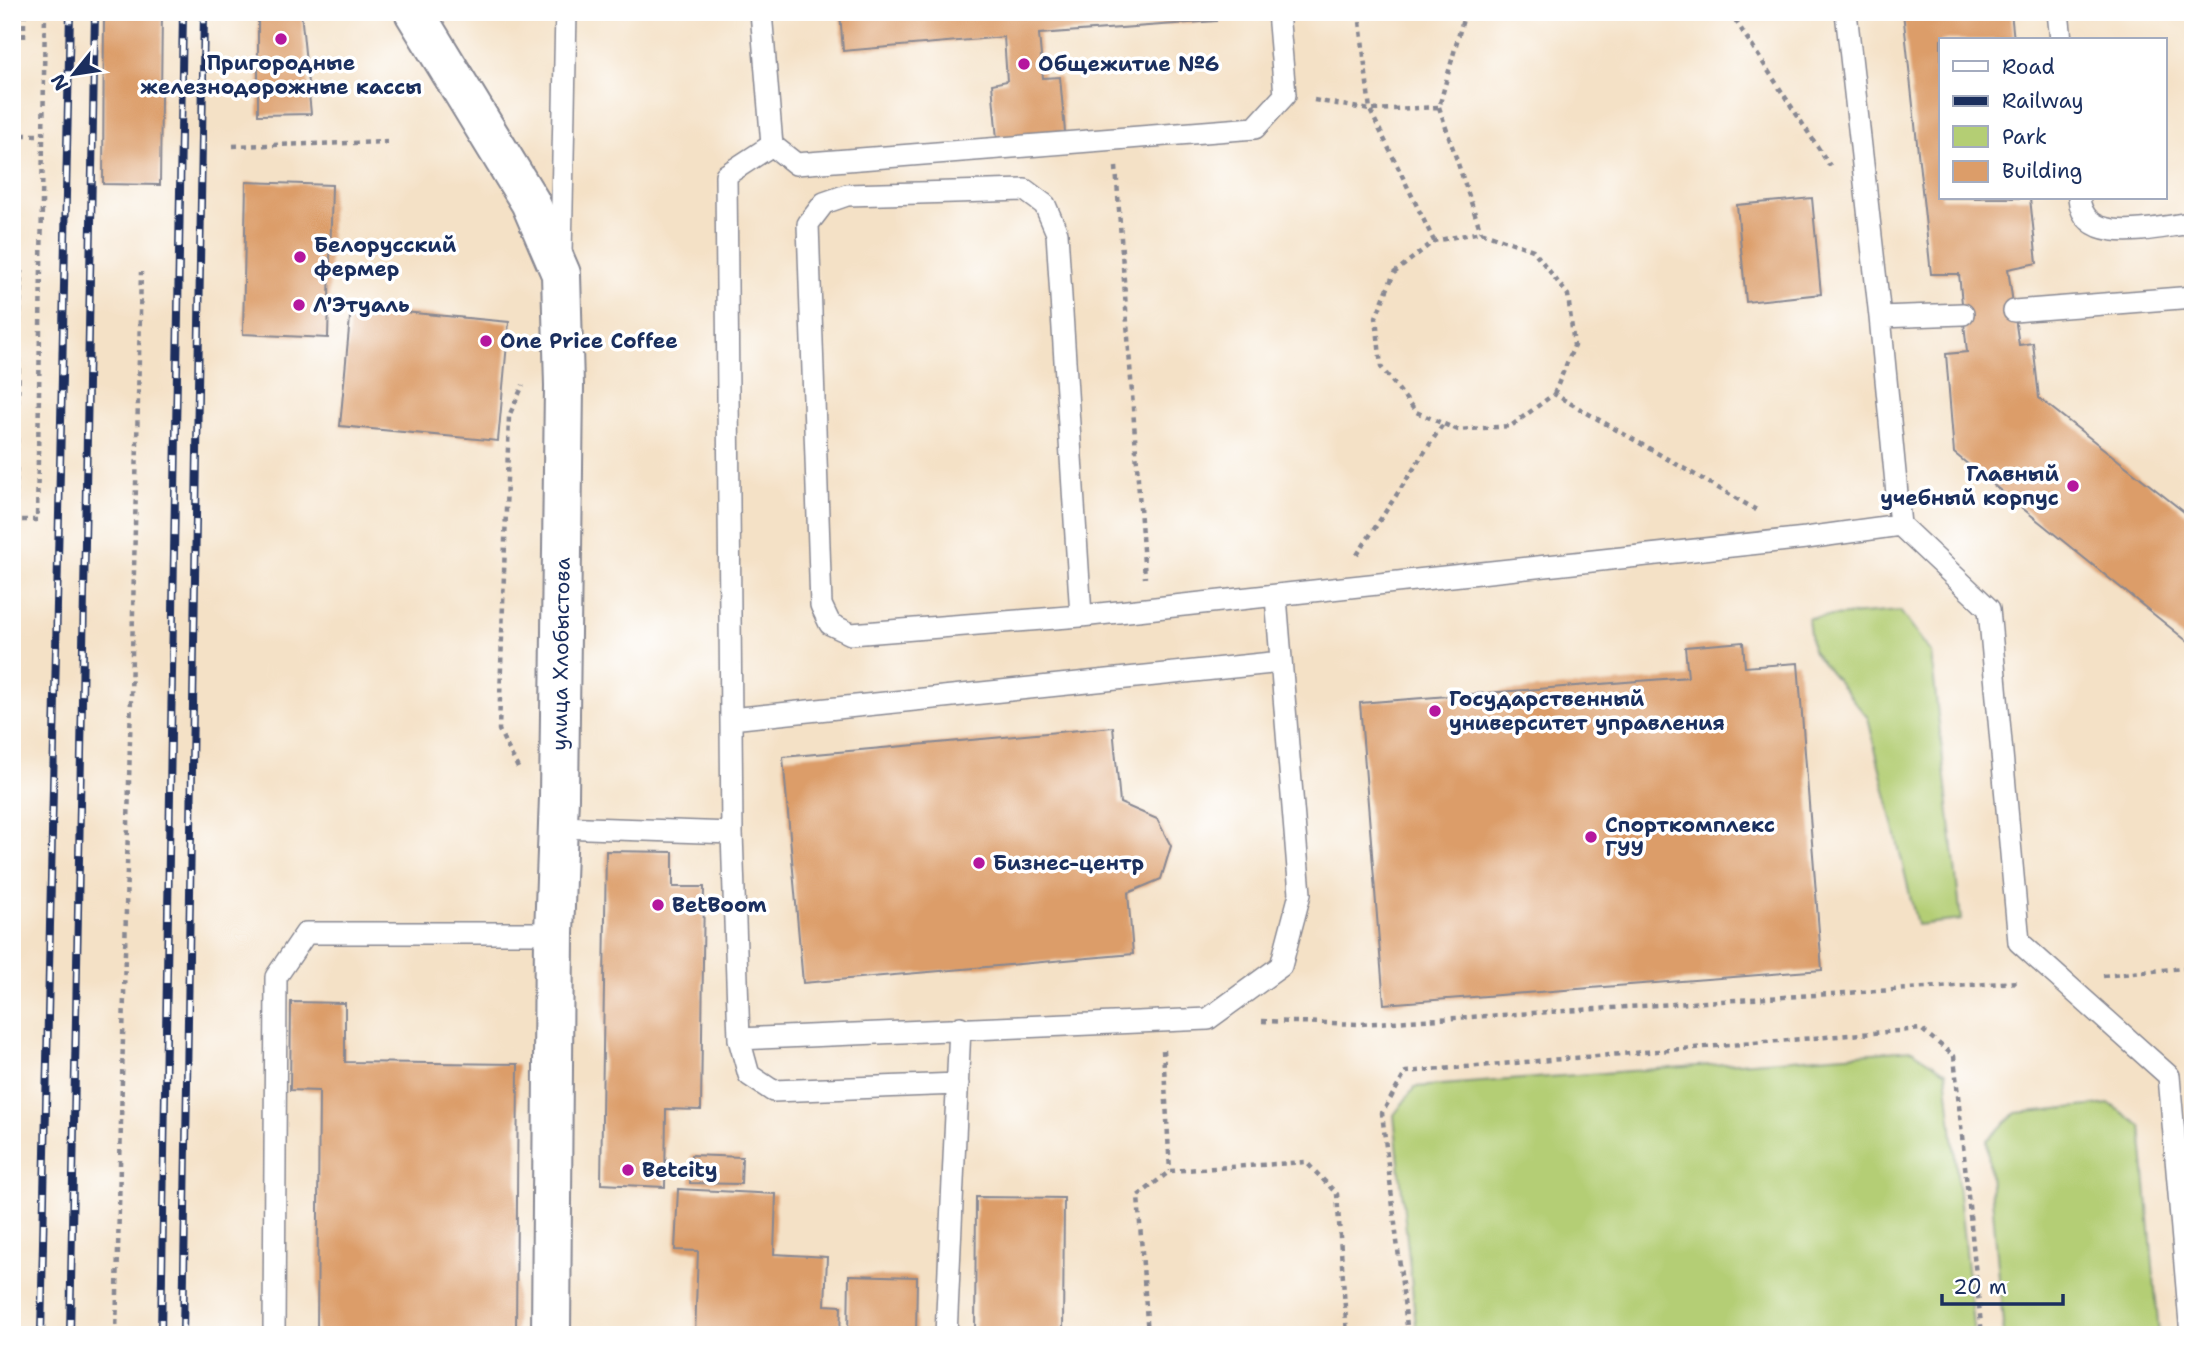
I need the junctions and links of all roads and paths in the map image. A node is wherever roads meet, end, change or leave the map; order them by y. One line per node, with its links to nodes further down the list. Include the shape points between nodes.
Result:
1 (24, 12): 12 (path)
2 (44, 12): 18 (path)
3 (414, 12): 30 (street, улица Хлобыстова, via 530,202)
4 (566, 12): 30 (lane)
5 (761, 12): 21 (lane)
6 (1278, 12): 14 (lane)
7 (1359, 12): 16 (path)
8 (1465, 12): 15 (path)
9 (1730, 12): 23 (path)
10 (1846, 12): 34 (lane)
11 (2058, 12): 13 (lane)
12 (24, 38)
13 (2061, 38)
14 (1285, 95): 16 (path); 19 (lane, via 1255,128)
15 (1439, 107): 16 (path); 26 (path)
16 (1370, 110): 27 (path)
17 (12, 135): 18 (path)
18 (43, 135): 37 (path, via 37,520)
19 (1114, 139): 21 (lane, via 796,164); 42 (path)
20 (391, 142): 22 (path)
21 (772, 145): 45 (lane, via 726,175)
22 (233, 146)
23 (1832, 169)
24 (2079, 200): 25 (lane, via 2093,225 2110,231)
25 (2193, 223)
26 (1480, 232): 27 (path); 35 (path, via 1533,250 1568,295 1574,346)
27 (1434, 241): 36 (path, via 1394,273 1376,317 1381,368 1416,412)
28 (21, 271): 37 (path)
29 (141, 272): 58 (path)
30 (561, 274): 46 (street, улица Хлобыстова, via 564,399)
31 (2193, 297): 32 (lane)
32 (2014, 311)
33 (1963, 314): 34 (lane)
34 (1880, 317): 38 (lane)
35 (1554, 394): 36 (path, via 1511,426 1458,430); 39 (path)
36 (1443, 424): 40 (path)
37 (14, 520): 48 (path)
38 (1900, 525): 39 (lane); 51 (lane, via 1989,609 2019,942)
39 (1806, 538): 40 (lane)
40 (1334, 591): 41 (lane)
41 (1276, 597): 42 (lane); 44 (lane)
42 (1147, 611): 43 (lane)
43 (1081, 616): 43 (lane, via 1057,233 1045,205 1025,190 847,195 824,203 808,224 821,606 830,624 850,634)
44 (1281, 662): 45 (lane); 52 (lane, via 1300,894 1281,966)
45 (731, 719): 47 (lane)
46 (558, 827): 47 (lane); 49 (street, улица Хлобыстова)
47 (732, 833): 55 (lane)
48 (12, 893)
49 (554, 933): 59 (lane, via 306,933 276,977); 60 (street, улица Хлобыстова)
50 (2193, 967): 51 (path)
51 (2061, 980): 52 (path, via 1361,1024); 66 (lane, via 2169,1076)
52 (1208, 1019): 53 (lane)
53 (1162, 1023): 54 (lane); 57 (path)
54 (960, 1027): 55 (lane); 56 (lane)
55 (739, 1039): 56 (lane, via 749,1075 773,1091)
56 (958, 1084): 61 (lane)
57 (1170, 1171): 62 (path, via 1138,1196); 63 (path, via 1306,1162 1337,1195)
58 (116, 1335)
59 (274, 1335)
60 (551, 1335)
61 (946, 1335)
62 (1148, 1335)
63 (1347, 1335)
64 (1408, 1335): 65 (path, via 1382,1113 1406,1072 1921,1029 1954,1056)
65 (1982, 1335)
66 (2191, 1335)

